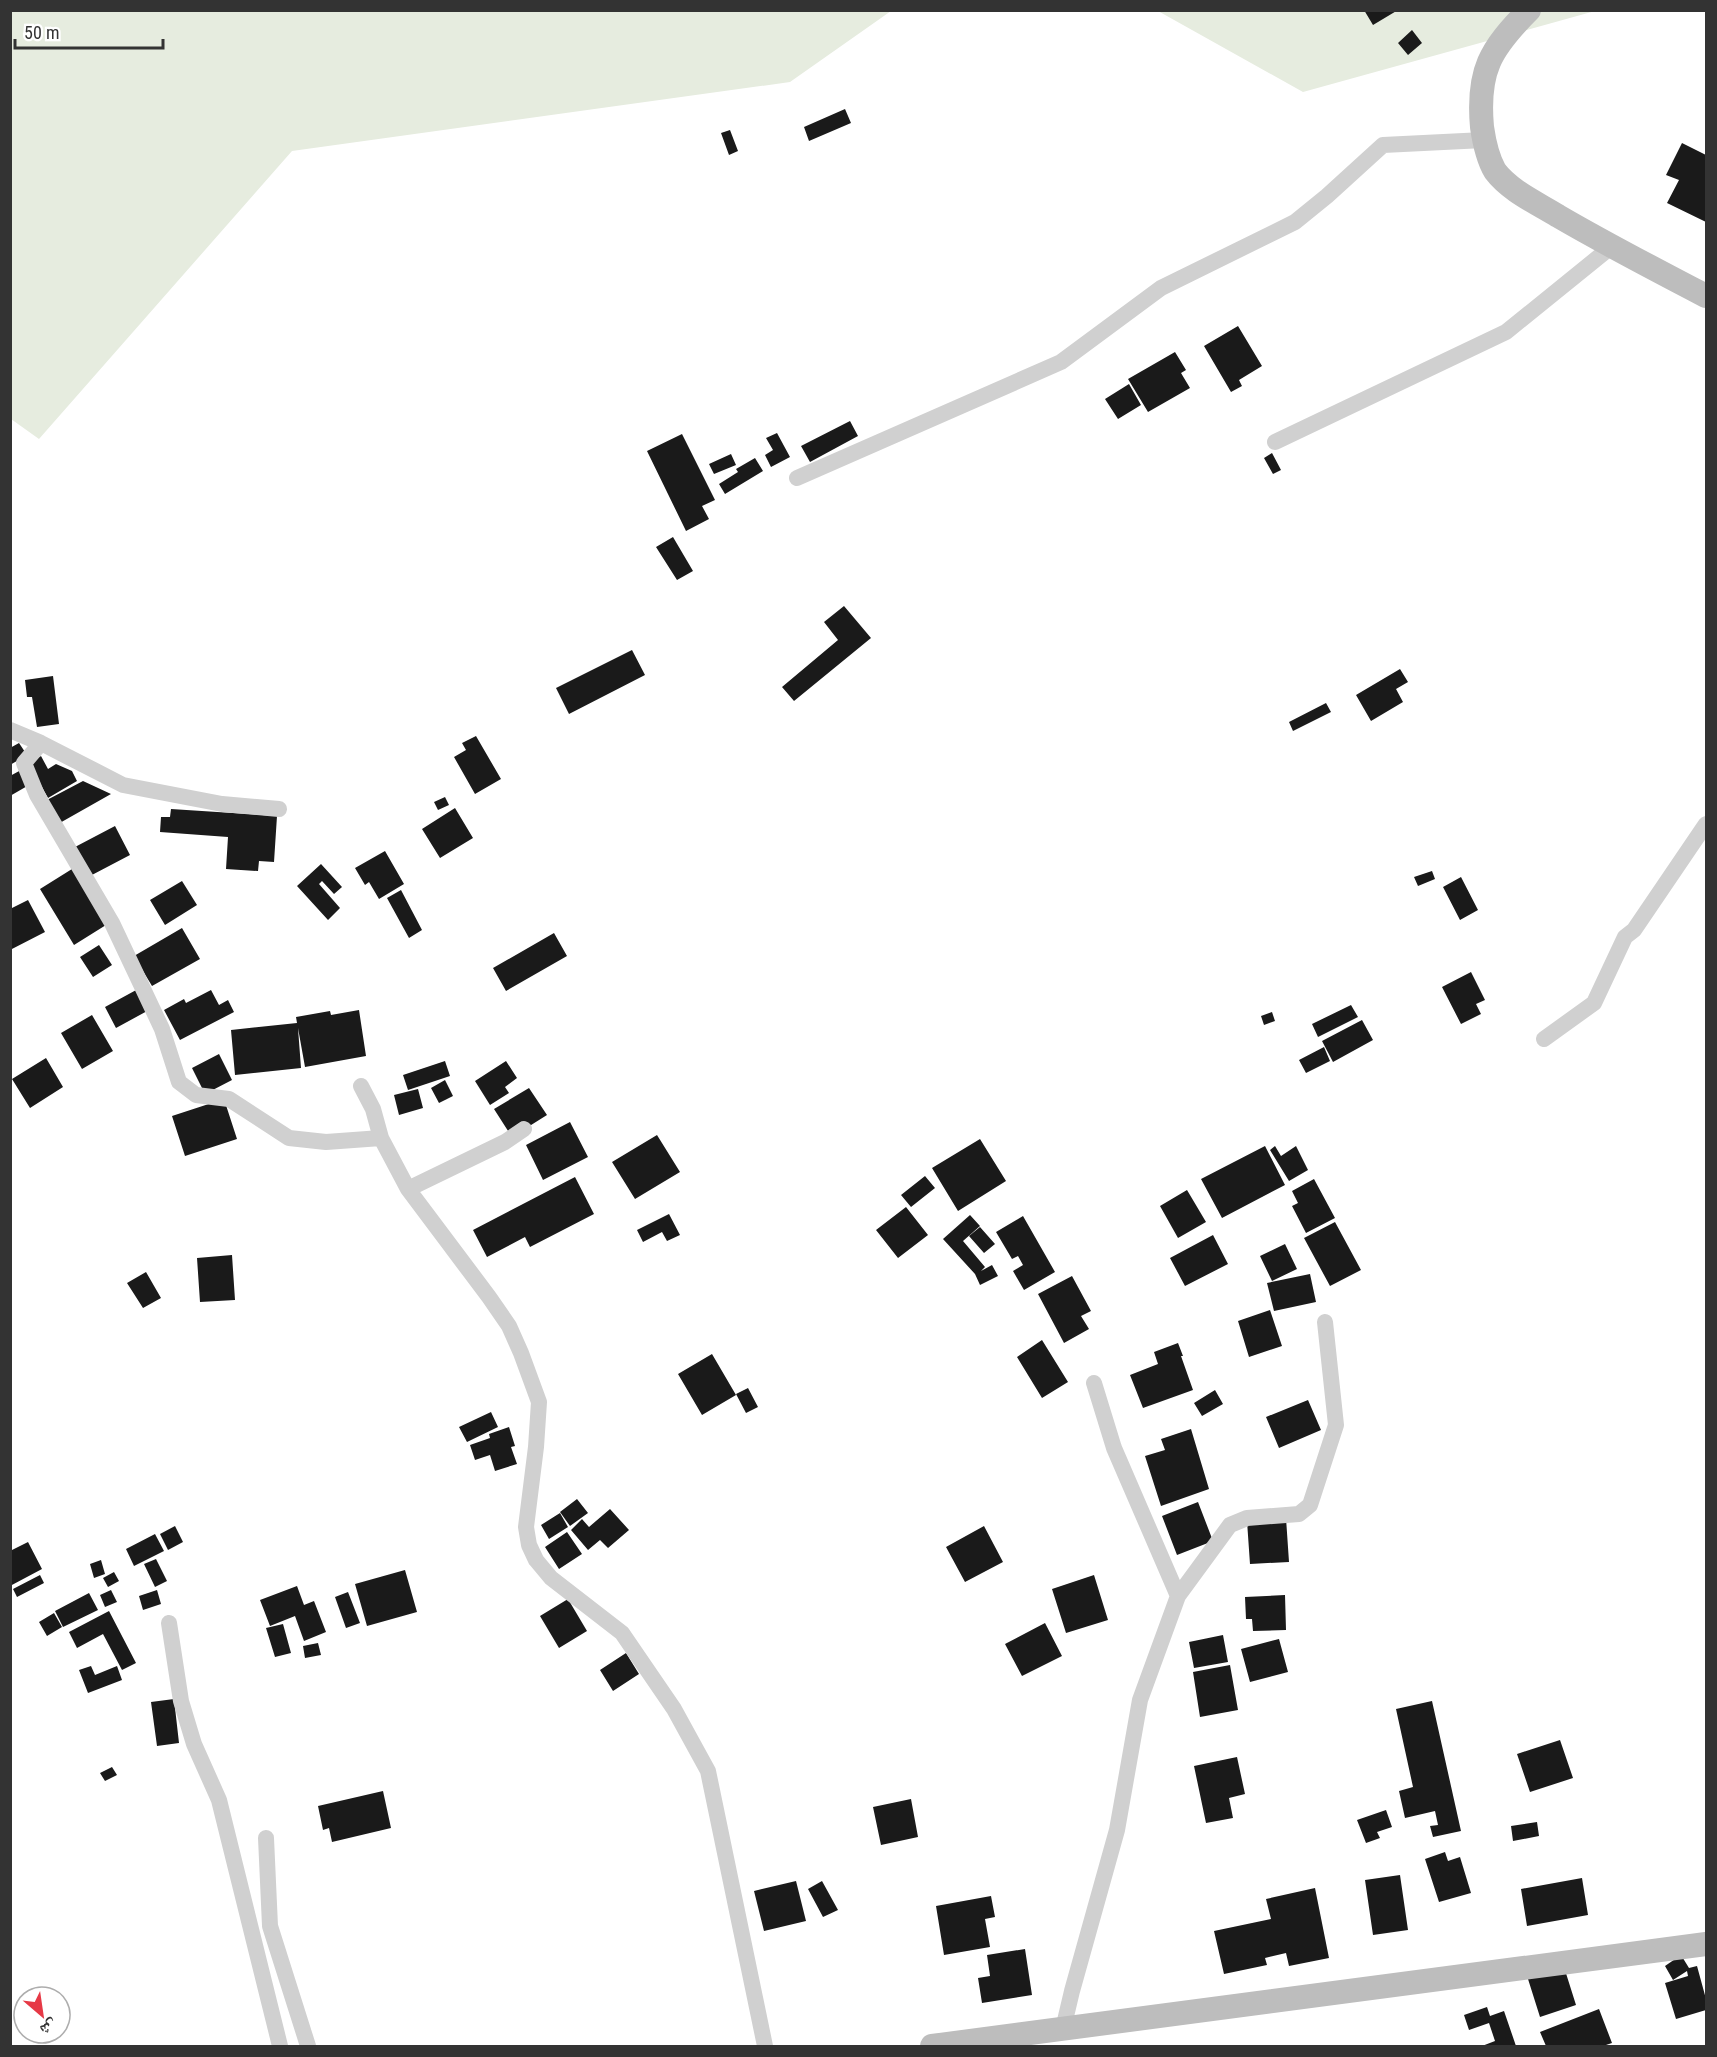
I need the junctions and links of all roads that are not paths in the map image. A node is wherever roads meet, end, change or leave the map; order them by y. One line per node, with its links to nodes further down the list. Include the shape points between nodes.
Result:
1 (1529, 10): 2 (main road, via 1504,35 1488,63 1480,100)
2 (1484, 140): 3 (main road, via 1495,170 1518,192); 6 (street, via 1383,146 1295,222 1161,288 1061,362)
3 (1611, 247): 4 (main road); 5 (street, via 1506,332)
4 (1707, 296)
5 (1275, 442)
6 (797, 478)
7 (10, 730): 8 (street)
8 (41, 743): 9 (street, via 123,785 222,804); 14 (street, via 24,763 37,795 112,923 162,1029 179,1082 196,1095 229,1099 289,1138 326,1142)
9 (279, 809)
10 (1707, 824): 11 (street, via 1634,930 1625,937 1594,1003)
11 (1544, 1039)
12 (361, 1086): 14 (street)
13 (524, 1129): 15 (street)
14 (381, 1138): 15 (street)
15 (408, 1189): 25 (street, via 509,1326 539,1402 526,1527 536,1560 551,1578 622,1633 674,1709 708,1771)
16 (1325, 1322): 18 (street, via 1336,1425 1310,1504 1299,1514 1248,1518 1230,1525)
17 (1094, 1383): 18 (street, via 1114,1448)
18 (1178, 1596): 22 (street, via 1140,1700 1117,1830)
19 (169, 1623): 23 (street, via 181,1701 194,1744 219,1800)
20 (266, 1838): 24 (street, via 270,1926)
21 (1707, 1944): 22 (main road)
22 (1063, 2029): 26 (main road)
23 (280, 2046)
24 (308, 2046)
25 (765, 2046)
26 (932, 2046)

